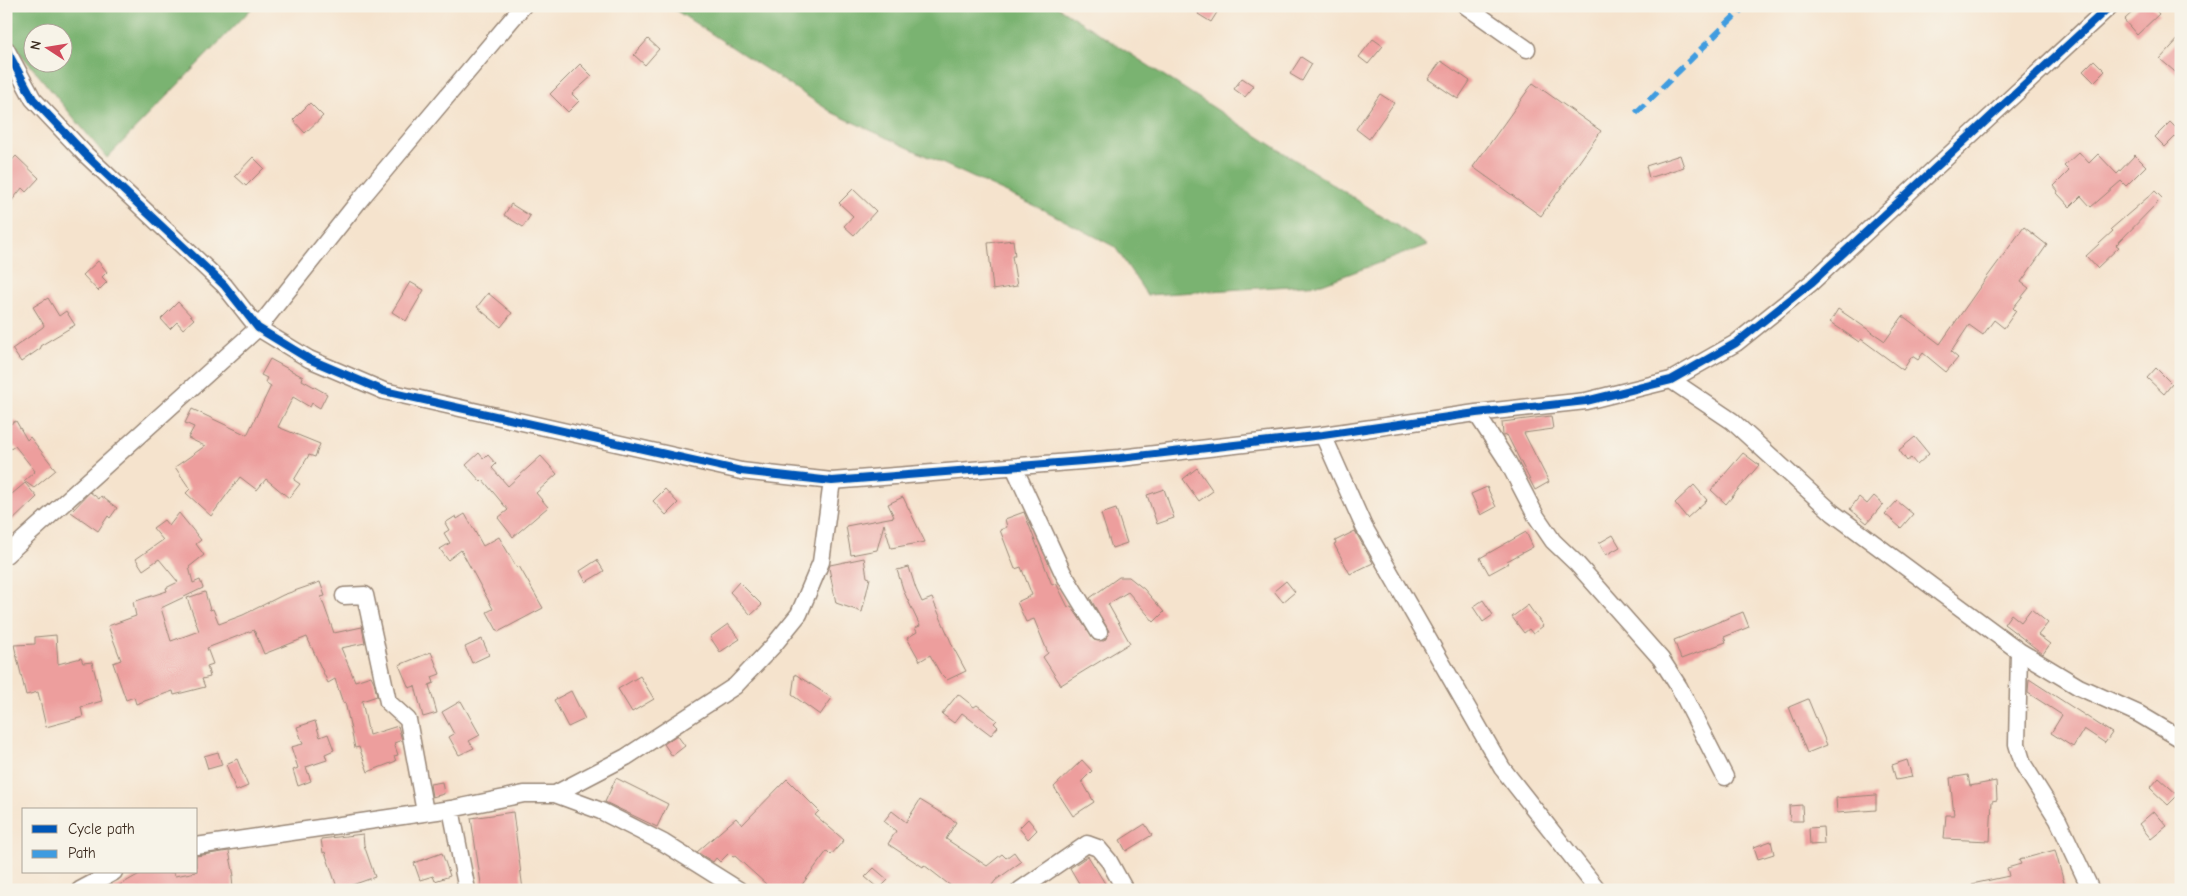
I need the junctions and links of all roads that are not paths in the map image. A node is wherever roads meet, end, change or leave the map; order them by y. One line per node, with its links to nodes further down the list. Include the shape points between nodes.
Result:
1 (523, 6): 6 (street, via 358,202)
2 (1466, 6): 5 (street)
3 (2110, 6): 7 (street, via 1811,283 1736,343)
4 (6, 48): 6 (street, via 33,99 85,154 224,285)
5 (1527, 49)
6 (258, 328): 11 (street, via 309,359 384,391 741,471); 12 (street)
7 (1671, 380): 8 (street, via 1586,400); 15 (street, via 1732,421 1833,513)
8 (1476, 413): 9 (street); 17 (street, via 1553,541 1636,630 1670,673)
9 (1323, 435): 10 (street); 28 (street, via 1364,527 1502,768)
10 (1014, 467): 11 (street); 14 (street, via 1063,573)
11 (832, 481): 18 (street, via 821,562 799,614 773,646 735,686 626,757)
12 (6, 556)
13 (344, 596): 20 (street, via 365,596 388,702 408,720)
14 (1099, 632)
15 (2019, 651): 16 (street, via 2079,687 2139,714); 29 (street, via 2019,757 2058,820)
16 (2181, 739)
17 (1725, 777)
18 (555, 794): 19 (street, via 524,794); 25 (street, via 601,811 648,835)
19 (451, 809): 20 (street); 24 (street)
20 (425, 812): 21 (street)
21 (198, 846)
22 (110, 874): 23 (street)
23 (80, 890)
24 (467, 890)
25 (739, 890)
26 (1020, 890): 27 (street, via 1088,844 1098,848 1109,861)
27 (1125, 890)
28 (1598, 890)
29 (2091, 890)

